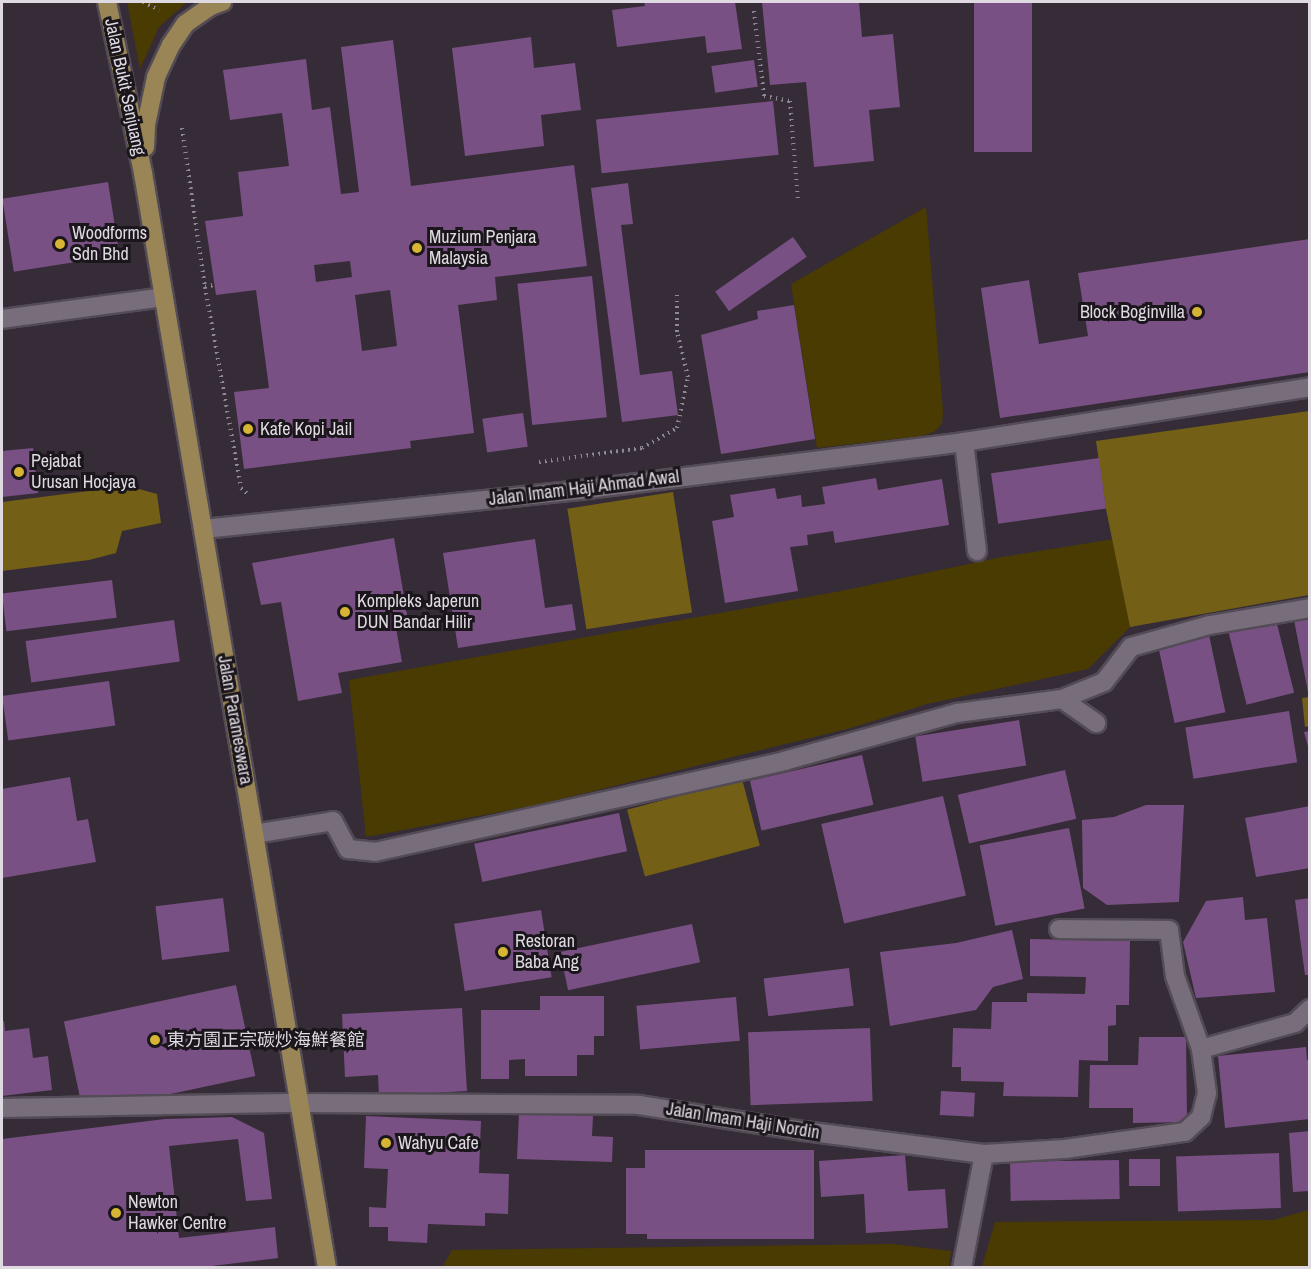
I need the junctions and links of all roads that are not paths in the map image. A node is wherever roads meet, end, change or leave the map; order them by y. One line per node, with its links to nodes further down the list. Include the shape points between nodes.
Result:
1 (107, 2): 3 (main road, Jalan Bukit Senjuang)
2 (222, 2): 3 (main road, via 185,24 156,77 146,125)
3 (143, 173): 4 (main road, Jalan Parameswara)
4 (164, 297): 5 (street); 8 (main road, Jalan Parameswara)
5 (2, 318)
6 (1310, 387): 7 (street, Jalan Imam Haji Ahmad Awal)
7 (964, 442): 8 (street, Jalan Imam Haji Ahmad Awal, via 580,490); 9 (street)
8 (203, 529): 13 (main road, Jalan Parameswara)
9 (977, 551)
10 (1310, 608): 11 (street, via 1210,625 1131,647 1104,682)
11 (1062, 699): 12 (street); 13 (street, via 957,714 739,772 375,852 348,849 333,820)
12 (1096, 723)
13 (254, 834): 17 (main road, Jalan Parameswara)
14 (1059, 929): 16 (street, via 1169,930 1175,976)
15 (1310, 1009): 16 (street, via 1294,1023)
16 (1201, 1049): 19 (street, Jalan Imam Haji Nordin, via 1206,1093 1201,1117 1185,1132 1065,1149)
17 (299, 1103): 18 (street, Jalan Imam Haji Nordin); 19 (street, Jalan Imam Haji Nordin, via 639,1105); 20 (main road, Jalan Parameswara)
18 (2, 1108)
19 (984, 1154): 21 (street)
20 (327, 1268)
21 (962, 1268)

